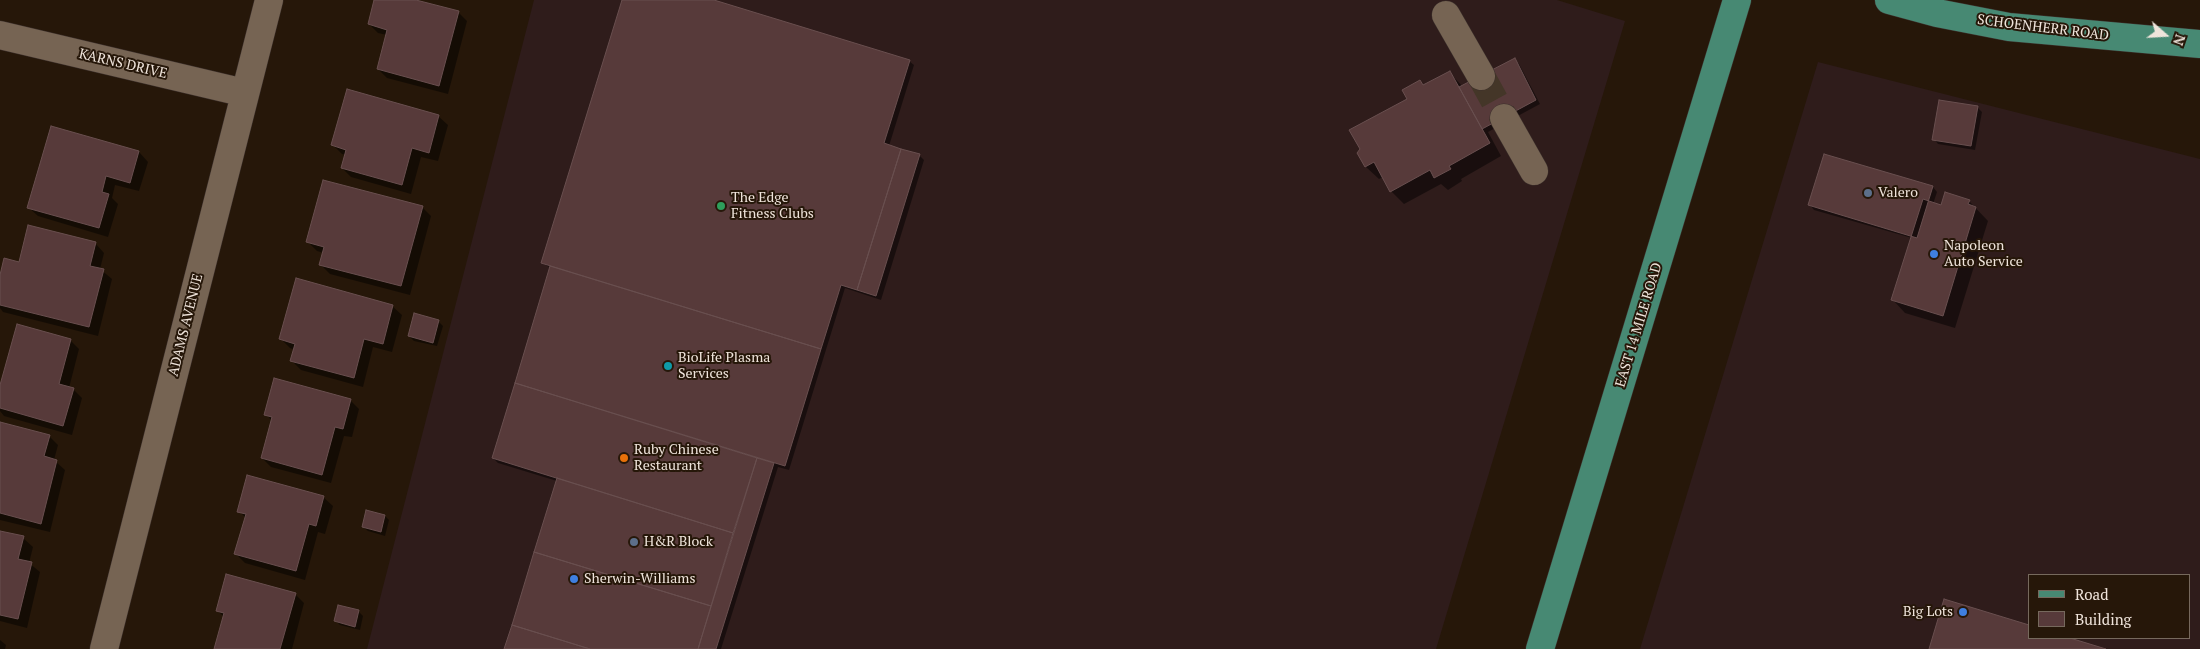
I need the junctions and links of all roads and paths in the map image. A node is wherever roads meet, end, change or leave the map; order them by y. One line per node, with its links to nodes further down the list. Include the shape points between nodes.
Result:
1 (269, 0): 8 (street, ADAMS AVENUE)
2 (1737, 0): 12 (main road, EAST 14 MILE ROAD)
3 (1889, 0): 6 (main road, SCHOENHERR ROAD, via 2009,27)
4 (1446, 15): 7 (street)
5 (0, 35): 8 (street, KARNS DRIVE)
6 (2200, 44)
7 (1480, 76)
8 (245, 93): 11 (street, ADAMS AVENUE)
9 (1504, 118): 10 (street)
10 (1534, 171)
11 (104, 649)
12 (1540, 649)

